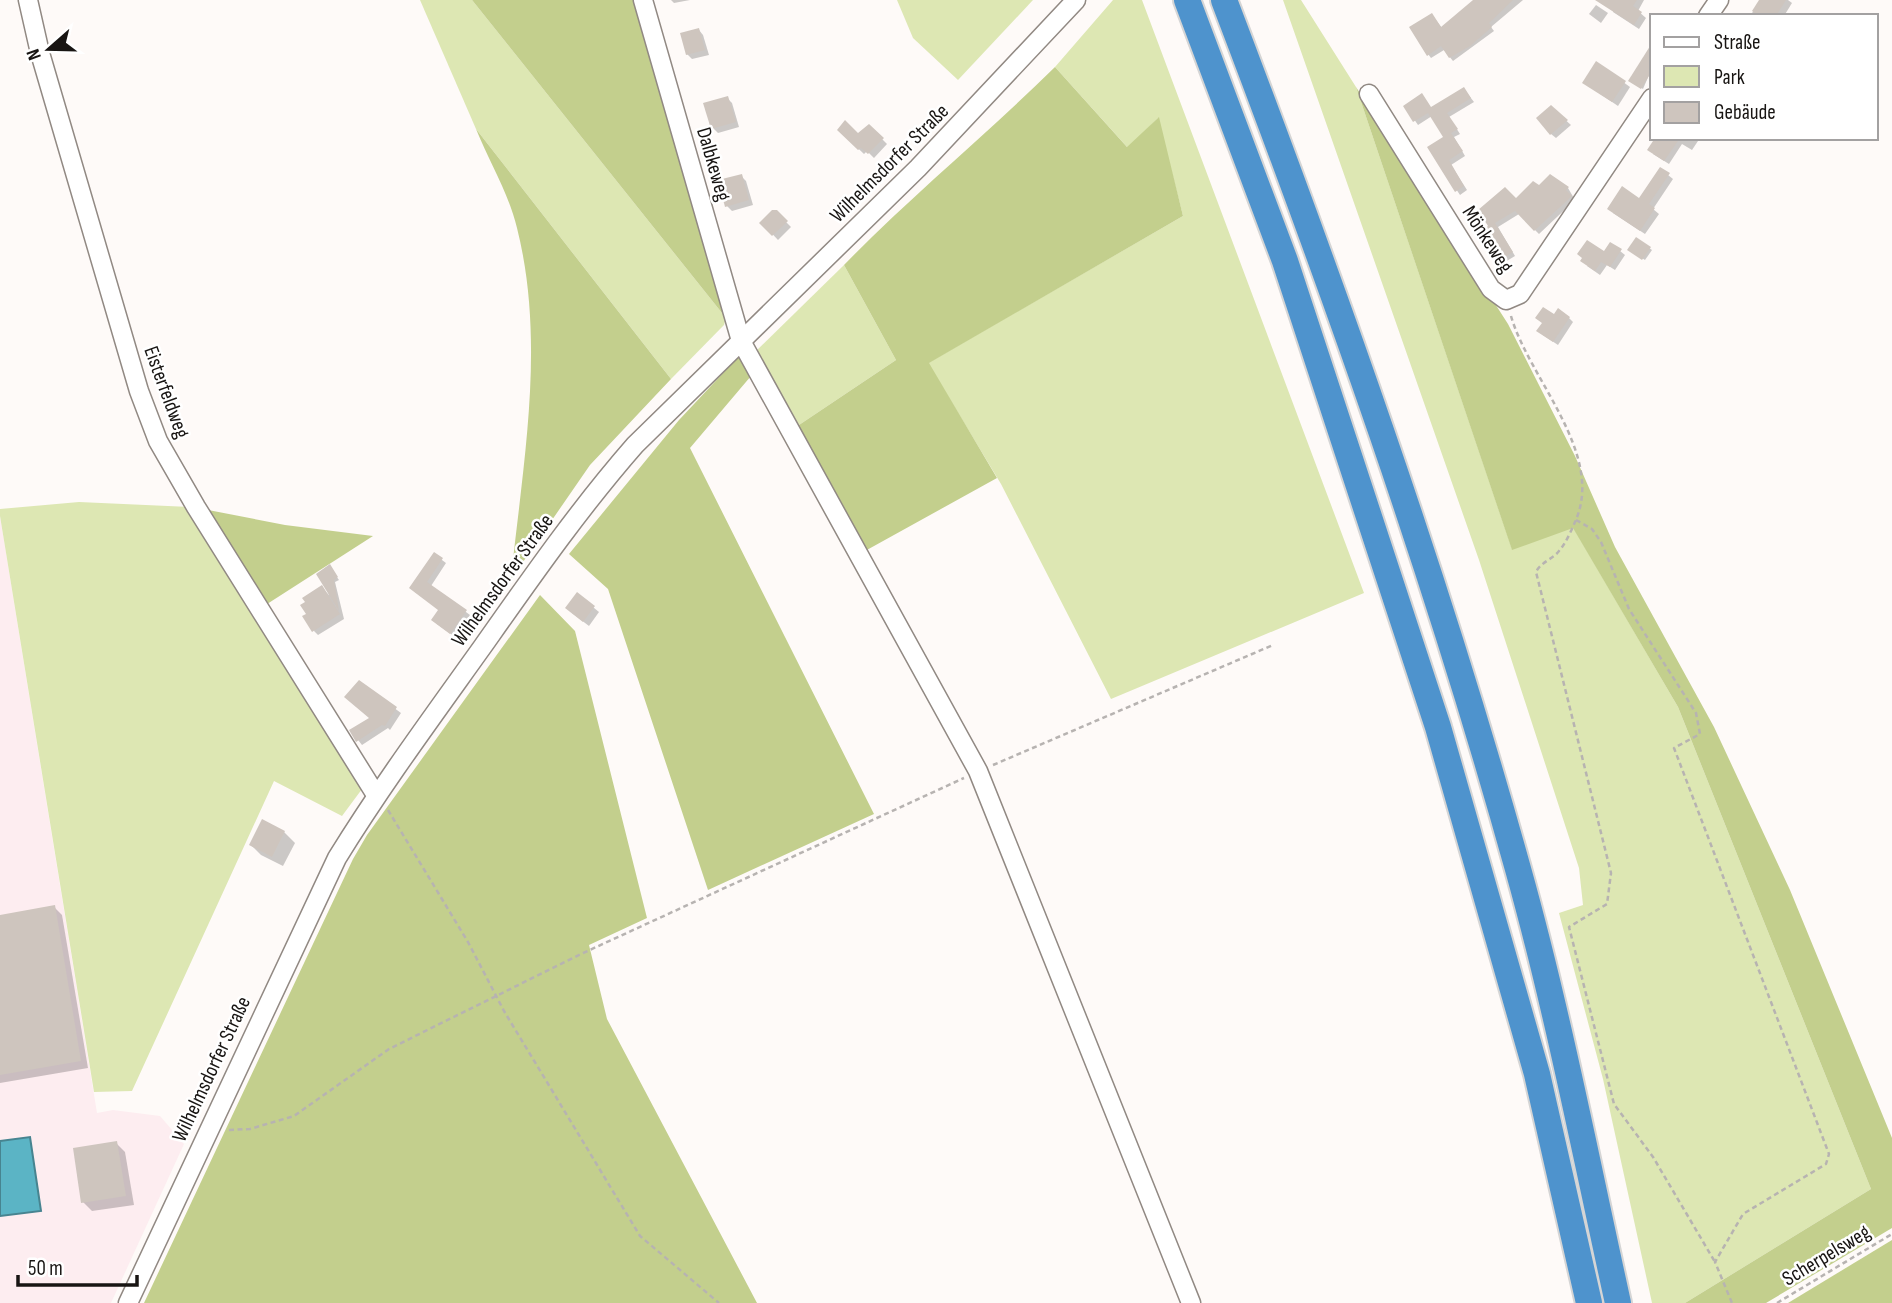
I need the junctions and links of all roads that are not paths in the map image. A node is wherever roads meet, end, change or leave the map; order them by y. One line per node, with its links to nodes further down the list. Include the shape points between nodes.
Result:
1 (28, 0): 9 (street, Eisterfeldweg, via 139,391 158,441)
2 (643, 0): 8 (street, Dalbkeweg)
3 (1076, 0): 8 (street, Wilhelmsdorfer Straße, via 918,169)
4 (1187, 0): 12 (highway, via 1285,261 1434,714 1537,1074)
5 (1224, 0): 13 (highway, via 1310,226 1439,607 1519,870)
6 (1369, 94): 7 (street, Mönkeweg, via 1491,289 1506,300 1520,294)
7 (1650, 101)
8 (740, 341): 9 (street, Wilhelmsdorfer Straße, via 598,487); 11 (street, Dalbkeweg, via 978,771)
9 (376, 795): 10 (street, Wilhelmsdorfer Straße, via 337,858)
10 (128, 1303)
11 (1191, 1303)
12 (1588, 1303)
13 (1618, 1303)

